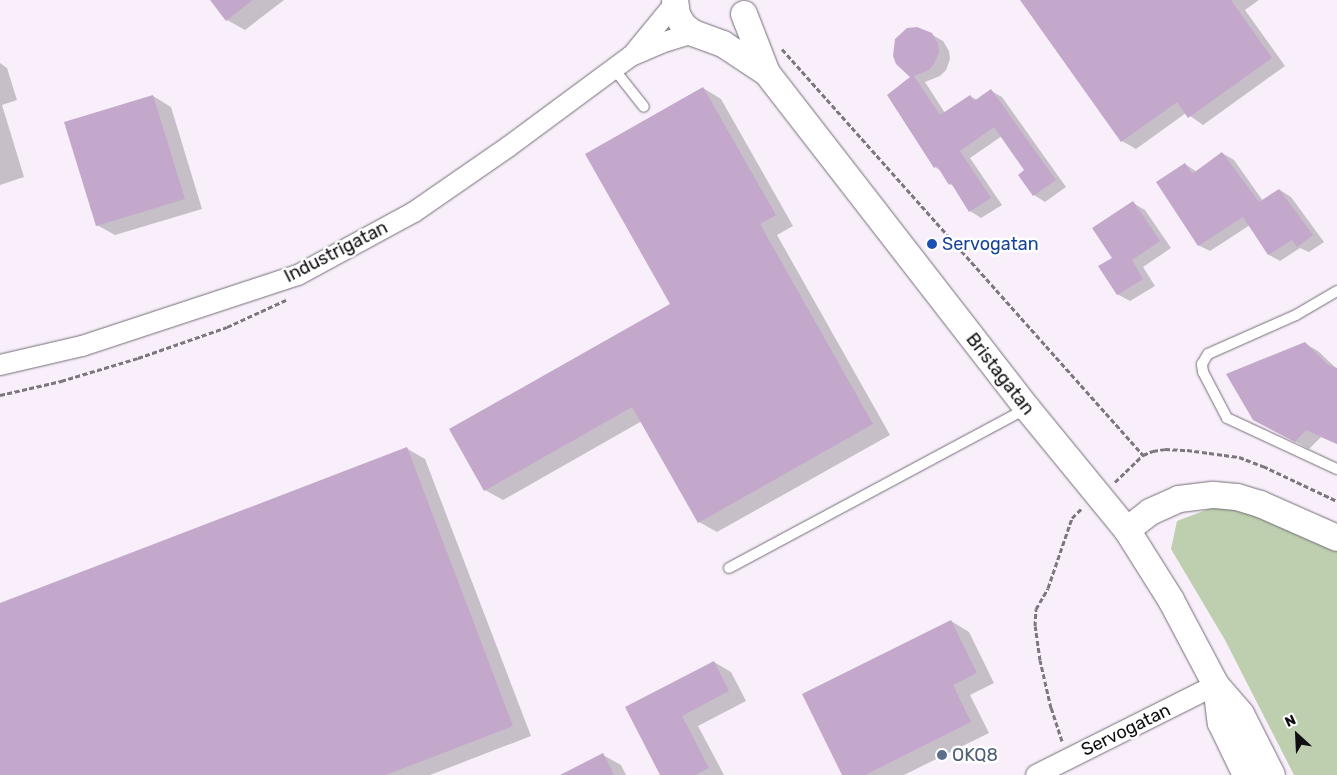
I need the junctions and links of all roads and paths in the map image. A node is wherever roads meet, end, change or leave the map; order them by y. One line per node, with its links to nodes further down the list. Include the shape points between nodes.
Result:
1 (675, 2): 3 (street, Bristagatan, via 677,15 684,26); 5 (street, Industrigatan)
2 (745, 4): 3 (street, Bristagatan, via 738,25 728,32 717,37); 7 (street, Bristagatan)
3 (699, 35): 5 (street, Industrigatan, via 661,43); 7 (street, Bristagatan, via 723,44)
4 (781, 48): 12 (path)
5 (631, 56): 6 (street, Industrigatan)
6 (614, 68): 8 (lane); 10 (street, Industrigatan, via 414,212 298,275 82,346)
7 (767, 74): 11 (street, Bristagatan)
8 (644, 107)
9 (1337, 291): 13 (lane, via 1296,315 1208,354 1202,364 1226,418)
10 (0, 365)
11 (1027, 408): 14 (street, Bristagatan); 18 (lane)
12 (1143, 455): 14 (path, via 1130,470); 15 (path, via 1165,449 1239,457)
13 (1337, 469)
14 (1098, 495): 16 (street, Bristagatan); 20 (path, via 1072,518 1051,581 1036,609 1040,660)
15 (1337, 501)
16 (1127, 530): 17 (street, via 1150,512 1179,499 1214,495 1260,504); 19 (street, Bristagatan)
17 (1337, 538)
18 (728, 568)
19 (1216, 685): 20 (street, Servogatan); 22 (street, Bristagatan, via 1221,723); 23 (street, Bristagatan, via 1241,714)
20 (1068, 759): 21 (street, Servogatan)
21 (1036, 775)
22 (1246, 775)
23 (1272, 775)

